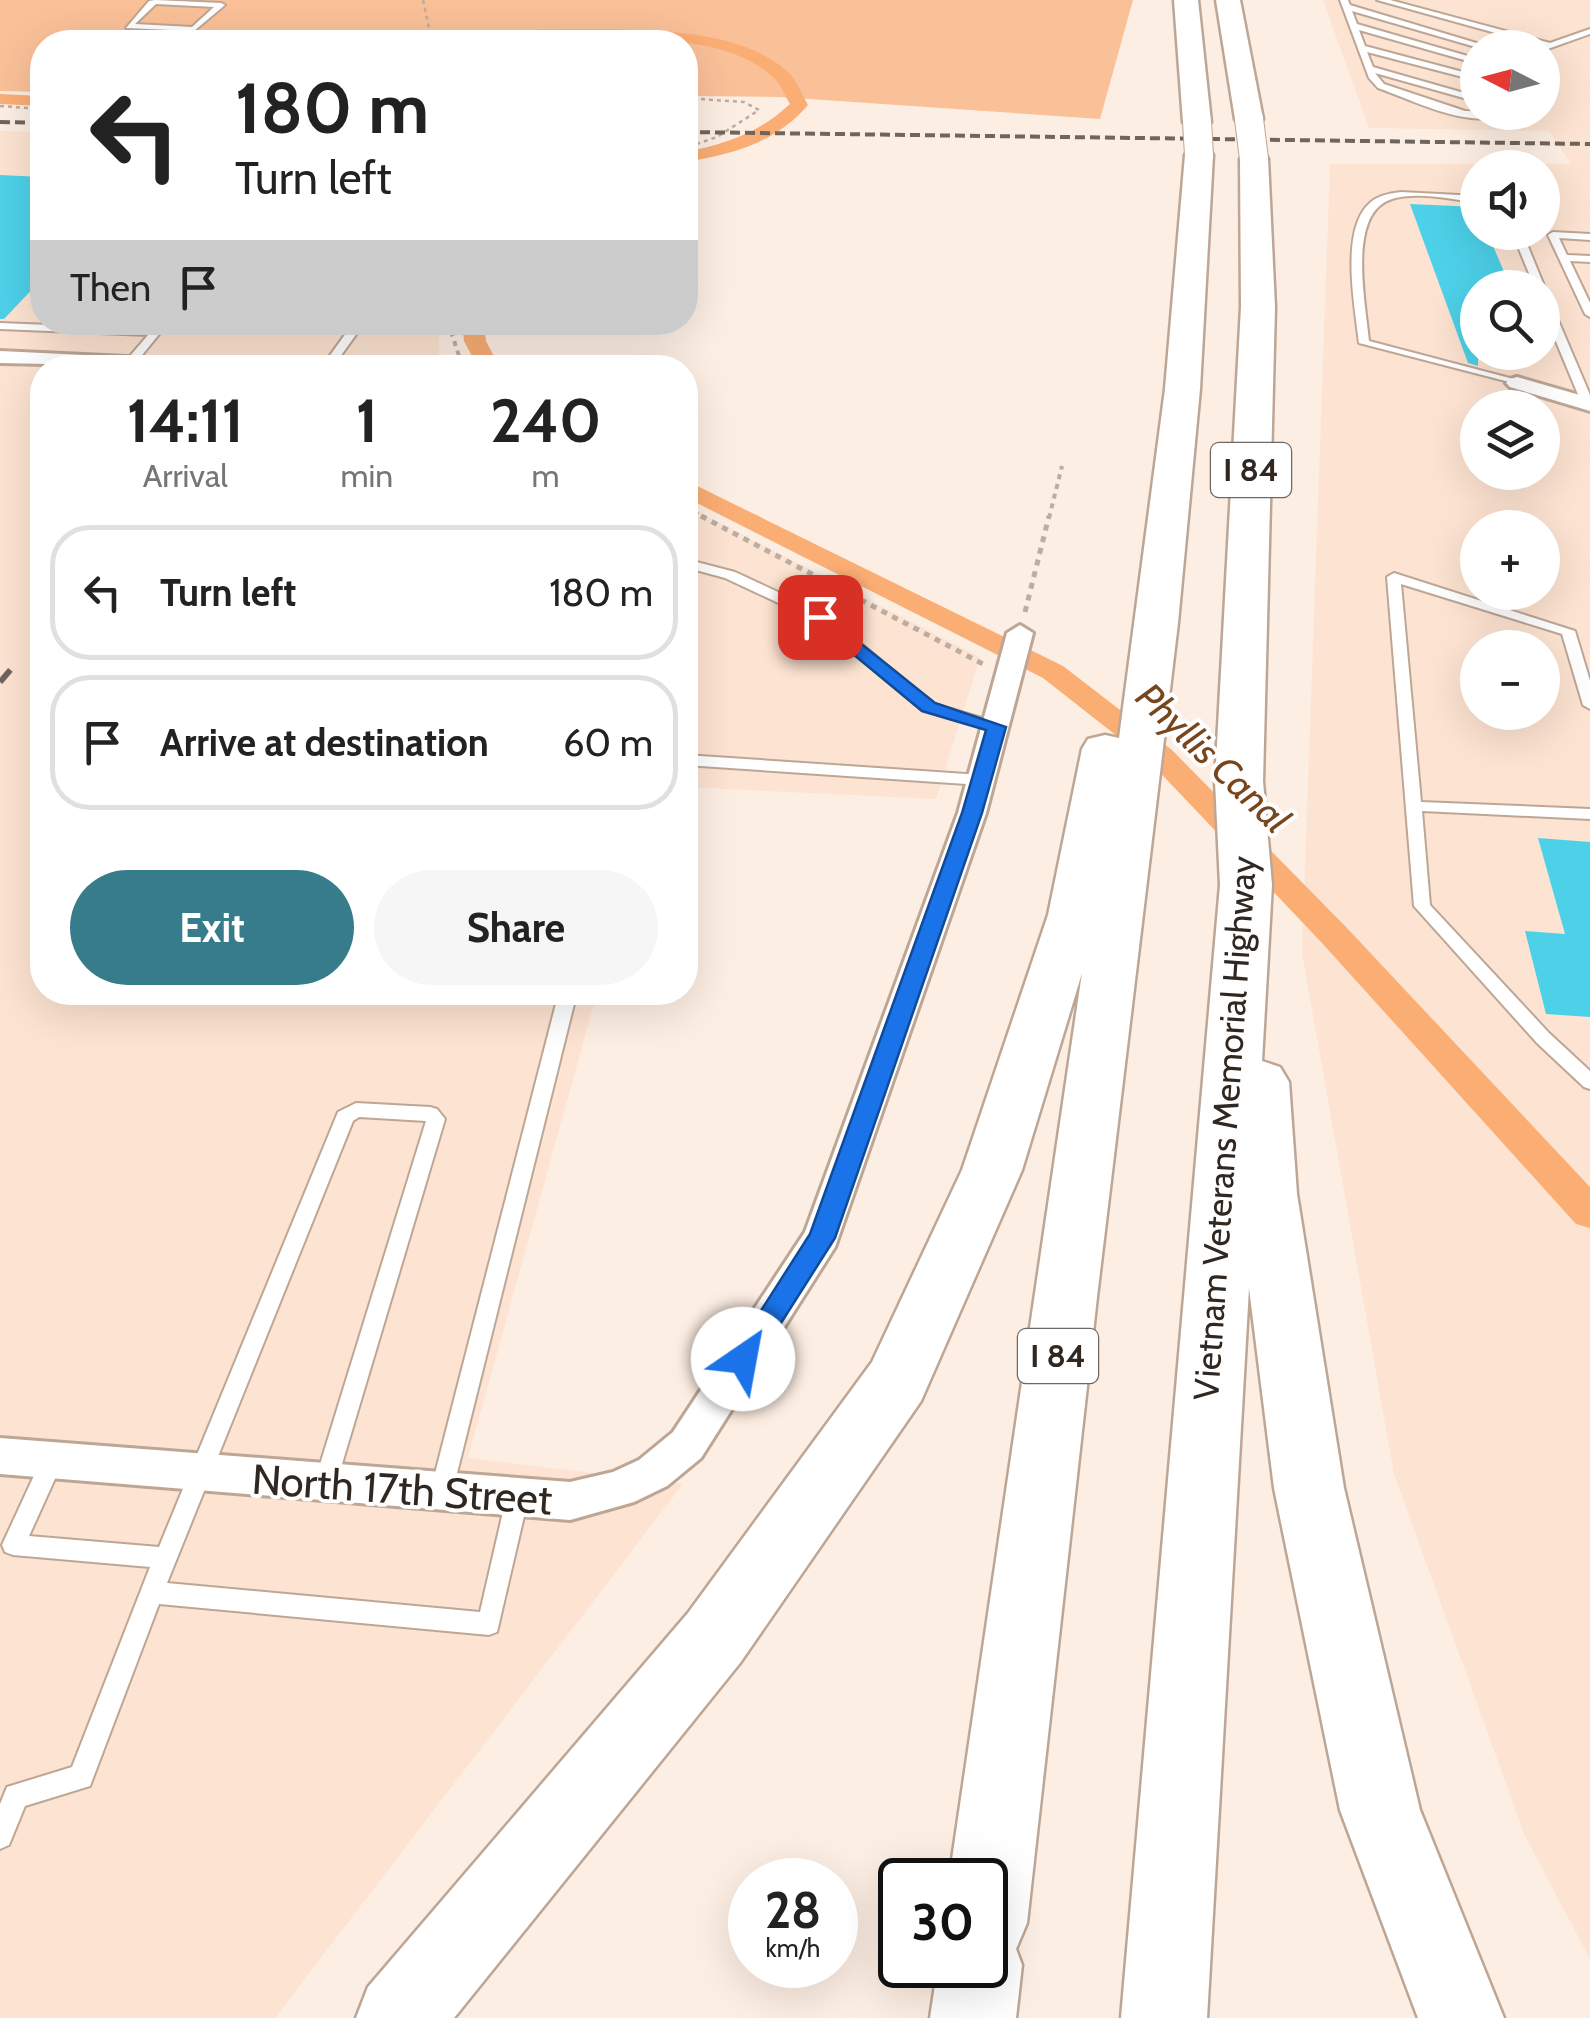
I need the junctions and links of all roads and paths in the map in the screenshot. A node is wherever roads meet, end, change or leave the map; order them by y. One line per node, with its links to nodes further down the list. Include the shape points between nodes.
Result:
1 (423, 0): 9 (path)
2 (1186, 0): 48 (highway, I 84, via 1198,139 1193,298 1173,473)
3 (1228, 0): 52 (highway, Vietnam Veterans Memorial Highway / I 84, bridge, via 1254,159 1258,306 1239,780)
4 (1381, 0): 10 (lane)
5 (234, 1): 6 (lane)
6 (221, 4): 6 (lane, via 156,2 129,26 194,29)
7 (1346, 4): 8 (lane); 12 (lane)
8 (1354, 26): 14 (lane); 15 (lane)
9 (431, 30)
10 (1486, 30)
11 (1590, 31): 13 (lane)
12 (1460, 39)
13 (1560, 42)
14 (1362, 48): 16 (lane); 17 (lane)
15 (1460, 57)
16 (1370, 69): 18 (lane); 22 (lane, via 1382,86)
17 (1460, 74)
18 (1460, 95)
19 (698, 99): 23 (path, via 744,102 759,110)
20 (0, 106): 21 (path)
21 (30, 107)
22 (1460, 112)
23 (698, 143)
24 (1460, 198): 38 (lane, via 1390,196 1372,204 1356,232 1364,343)
25 (1590, 236): 26 (lane, via 1553,235)
26 (1564, 258): 27 (lane); 28 (lane)
27 (1590, 260)
28 (1576, 283): 29 (lane); 30 (lane)
29 (1590, 284)
30 (1589, 310)
31 (0, 326): 32 (lane)
32 (30, 327)
33 (154, 335): 35 (lane)
34 (1560, 336): 39 (lane)
35 (137, 355)
36 (0, 356): 37 (street)
37 (30, 358)
38 (1517, 383): 39 (street)
39 (1589, 404)
40 (1062, 466): 43 (path)
41 (698, 514): 44 (path)
42 (698, 566): 46 (lane, via 820,617 929,707)
43 (1020, 633): 44 (street, North 17th Street)
44 (1011, 678): 46 (street, North 17th Street)
45 (1590, 706): 50 (lane, via 1568,632 1394,577)
46 (996, 727): 49 (street, North 17th Street)
47 (698, 761): 49 (lane)
48 (1118, 776): 65 (highway, I 84, via 1080,1176); 67 (highway, via 998,1152 897,1381 714,1638)
49 (981, 780): 60 (street, North 17th Street, via 822,1238 687,1445 653,1473 619,1489 570,1502)
50 (1413, 806): 51 (lane); 54 (lane, via 1422,906)
51 (1590, 814)
52 (1246, 885): 69 (highway, Vietnam Veterans Memorial Highway / I 84); 70 (highway, via 1267,1194 1309,1488 1380,1810)
53 (565, 1005): 59 (lane)
54 (1590, 1082)
55 (0, 1456): 56 (street, North 17th Street)
56 (52, 1461): 57 (street, North 17th Street); 61 (lane, via 14,1546)
57 (198, 1474): 58 (street, North 17th Street); 58 (lane, via 345,1117 356,1110 430,1114 436,1118); 61 (lane)
58 (325, 1485): 59 (street, North 17th Street)
59 (442, 1493): 60 (street, North 17th Street)
60 (517, 1499): 62 (lane, via 489,1624)
61 (164, 1558): 62 (lane)
62 (152, 1592): 63 (lane, via 81,1777)
63 (8, 1795): 64 (lane)
64 (0, 1836)
65 (993, 1858)
66 (977, 1988): 68 (highway)
67 (399, 2018)
68 (973, 2018)
69 (1164, 2018)
70 (1461, 2018)

